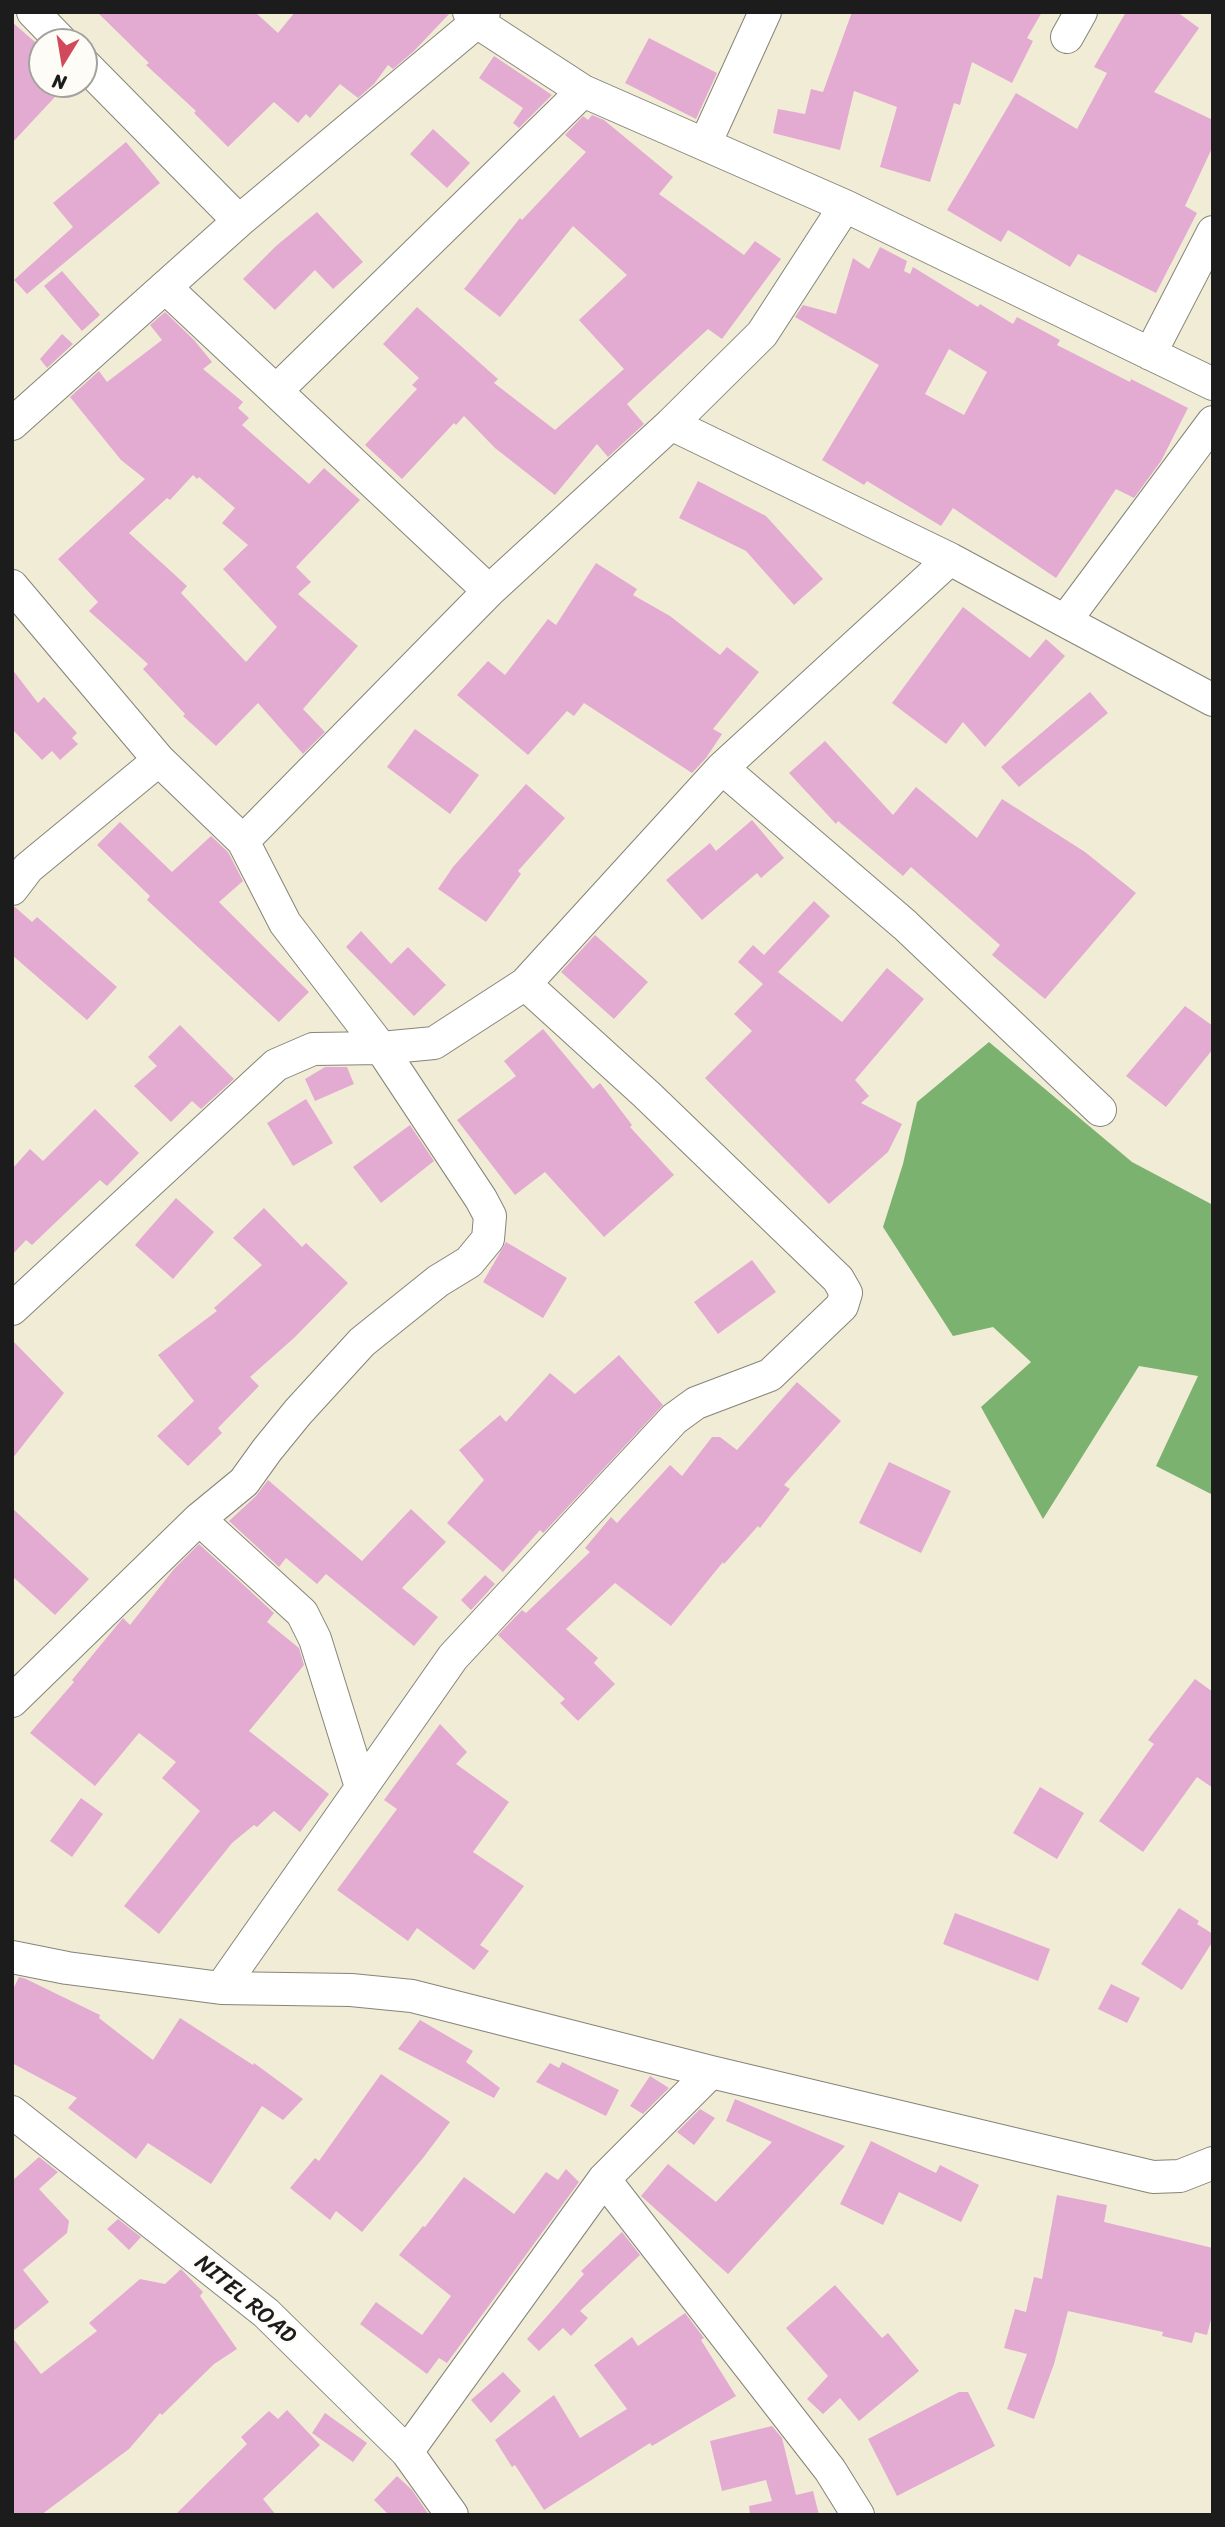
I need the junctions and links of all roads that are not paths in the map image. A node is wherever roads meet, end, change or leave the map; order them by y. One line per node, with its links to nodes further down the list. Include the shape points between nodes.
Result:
1 (33, 12): 4 (street)
2 (765, 12): 7 (street)
3 (476, 15): 6 (street); 9 (street)
4 (48, 28)
5 (98, 78): 9 (street)
6 (583, 91): 7 (street); 14 (street)
7 (705, 144): 8 (street)
8 (845, 206): 12 (street); 17 (street, via 762,334)
9 (239, 221): 11 (street)
10 (1213, 232): 12 (street)
11 (165, 287): 14 (street); 16 (street)
12 (1150, 354): 13 (street)
13 (1213, 384)
14 (276, 391): 20 (street)
15 (1213, 422): 21 (street)
16 (12, 424)
17 (671, 424): 18 (street); 20 (street)
18 (950, 559): 21 (street); 24 (street)
19 (12, 586): 23 (street)
20 (489, 591): 25 (street)
21 (1065, 621): 22 (street)
22 (1213, 700)
23 (159, 760): 25 (street); 26 (street, via 28,868)
24 (722, 768): 27 (street); 29 (street, via 905,925)
25 (243, 841): 28 (street, via 285,923)
26 (12, 889)
27 (524, 984): 28 (street, via 433,1044); 33 (street, via 655,1103 838,1279 846,1293 842,1307 770,1375 696,1403 674,1419 453,1657)
28 (381, 1048): 30 (street, via 313,1049 276,1065); 31 (street, via 481,1199 490,1216 488,1239 469,1262 362,1342 244,1482)
29 (1100, 1110)
30 (12, 1309)
31 (200, 1519): 32 (street); 33 (street, via 302,1613 315,1639)
32 (12, 1701)
33 (362, 1787): 35 (street)
34 (12, 1957): 35 (street)
35 (221, 1988): 36 (street, via 412,1996)
36 (711, 2072): 38 (street, via 1153,2177 1180,2176); 39 (street)
37 (19, 2128): 40 (street, NITEL ROAD, via 266,2313)
38 (1213, 2162)
39 (604, 2179): 40 (street); 42 (street, via 830,2470)
40 (407, 2452): 41 (street, NITEL ROAD)
41 (452, 2515)
42 (858, 2515)

